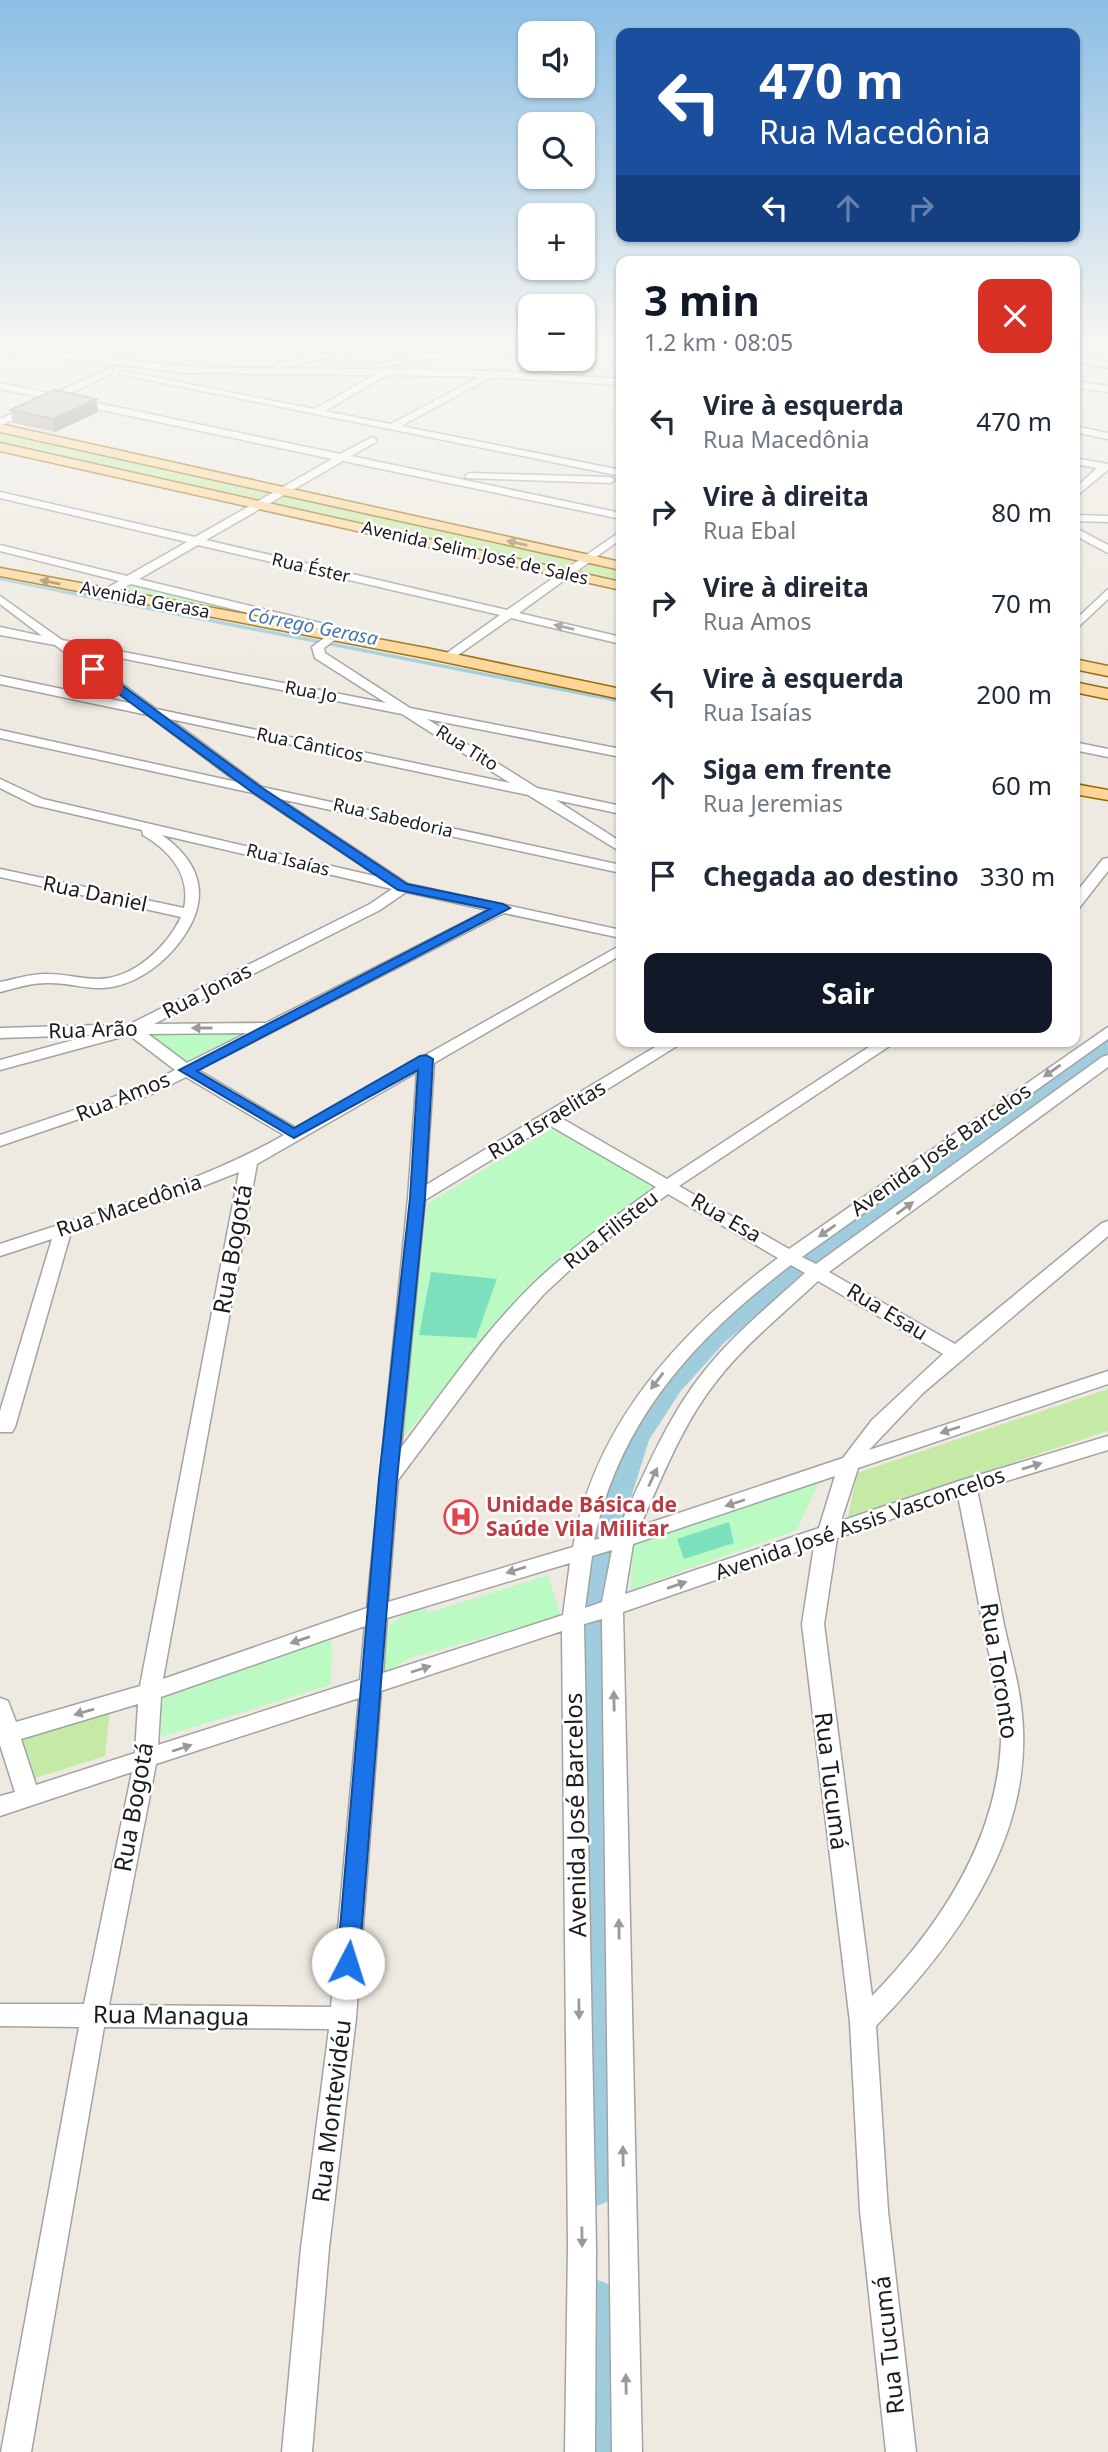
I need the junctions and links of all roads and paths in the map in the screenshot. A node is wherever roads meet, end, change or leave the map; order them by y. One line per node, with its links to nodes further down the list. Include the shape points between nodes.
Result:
1 (46, 457): 13 (main road, Avenida Selim José de Sales)
2 (137, 457): 11 (main road, Avenida Selim José de Sales)
3 (544, 457): 7 (street)
4 (340, 458): 8 (street); 11 (street)
5 (1080, 462): 6 (street)
6 (1106, 467): 10 (street)
7 (616, 472)
8 (424, 475): 9 (street); 14 (street)
9 (616, 480)
10 (1080, 490)
11 (283, 491): 13 (street); 22 (main road, Avenida Selim José de Sales, one-way to 11)
12 (0, 495): 19 (street, Rua Éster)
13 (258, 505): 19 (street); 25 (main road, Avenida Selim José de Sales)
14 (616, 515)
15 (1080, 518): 16 (street)
16 (1108, 519)
17 (1080, 534): 21 (street)
18 (616, 537): 22 (street)
19 (197, 541): 26 (street); 32 (street, Rua Éster)
20 (0, 548): 26 (street)
21 (1108, 550)
22 (584, 558): 23 (main road, Avenida Selim José de Sales); 25 (street)
23 (616, 565)
24 (0, 572): 30 (main road, Avenida Gerasa, one-way to 24)
25 (564, 573): 27 (main road, Avenida Selim José de Sales); 32 (street)
26 (130, 579): 30 (street); 38 (street)
27 (616, 585)
28 (0, 586): 36 (main road, Avenida Gerasa)
29 (1108, 592): 33 (street)
30 (106, 593): 36 (main road, Avenida Gerasa)
31 (0, 599): 37 (street)
32 (507, 613): 35 (street, Rua Éster, one-way to 32); 39 (street)
33 (1080, 622)
34 (0, 631): 37 (street, Rua Jo)
35 (616, 639)
36 (325, 641): 38 (main road, Avenida Gerasa); 46 (main road, Avenida Gerasa); 48 (street, Rua Tito, via 319,655)
37 (57, 642): 47 (street); 48 (street, Rua Jo)
38 (431, 654): 39 (main road, Avenida Gerasa)
39 (448, 658): 44 (main road, Avenida Gerasa)
40 (1080, 665): 41 (main road)
41 (1106, 670): 43 (main road)
42 (0, 680): 47 (street, Rua Cânticos)
43 (1081, 688): 45 (main road)
44 (616, 693)
45 (1108, 694)
46 (616, 705)
47 (147, 711): 56 (street); 58 (street, Rua Cânticos)
48 (412, 712): 51 (street, Rua Jo); 58 (street, Rua Tito)
49 (0, 734): 56 (street, Rua Sabedoria)
50 (1080, 747): 52 (street)
51 (616, 752)
52 (1108, 753)
53 (1080, 776): 54 (main road)
54 (1108, 781)
55 (0, 783): 61 (street, Rua Isaías, via 39,802)
56 (253, 787): 64 (street, Rua Sabedoria); 66 (street)
57 (1080, 790): 59 (main road)
58 (541, 794): 60 (street, Rua Cânticos); 62 (street, Rua Tito)
59 (1108, 795)
60 (616, 809)
61 (116, 818): 66 (street, Rua Isaías); 69 (street, via 169,844 180,857 193,895)
62 (616, 845)
63 (1108, 862): 67 (street)
64 (616, 868)
65 (0, 873): 69 (street, Rua Daniel)
66 (403, 887): 68 (street, Rua Isaías); 74 (street, Rua Jonas, via 375,906)
67 (1080, 897)
68 (503, 908): 70 (street, Rua Isaías); 73 (street, Rua Amos)
69 (190, 914): 72 (street, via 160,956 123,981 47,978)
70 (616, 933)
71 (616, 952): 80 (street, Rua Macedônia)
72 (0, 987)
73 (270, 1028): 74 (street, Rua Arão, one-way to 74); 82 (street, Rua Amos)
74 (132, 1029): 76 (street, Rua Arão); 81 (street, Rua Jonas); 82 (street)
75 (1108, 1032): 79 (street, Avenida José Barcelos)
76 (0, 1033)
77 (667, 1047): 83 (street, Rua Israelitas)
78 (880, 1047): 87 (street, Rua Filisteu)
79 (1095, 1049): 94 (street, Avenida José Barcelos, one-way to 79); 94 (street, Avenida José Barcelos, one-way to 94)
80 (426, 1059): 84 (street, Rua Macedônia); 88 (street, Rua Montevidéu)
81 (0, 1065)
82 (186, 1070): 84 (street); 85 (street, Rua Amos, via 112,1105)
83 (550, 1118): 87 (street, Rua Esa); 88 (street, Rua Israelitas)
84 (294, 1134): 86 (street, Rua Macedônia)
85 (0, 1141)
86 (249, 1162): 90 (street, Rua Macedônia); 107 (street, Rua Bogotá)
87 (669, 1185): 94 (street, Rua Esa); 100 (street, Rua Filisteu, via 580,1251 538,1290 494,1339)
88 (417, 1198): 100 (street, Rua Montevidéu)
89 (1108, 1227): 92 (street, Rua Tucumá)
90 (63, 1230): 93 (street, Rua Macedônia); 97 (street)
91 (1108, 1238): 92 (street)
92 (1080, 1248): 95 (street, Rua Tucumá)
93 (0, 1250)
94 (805, 1264): 95 (street, Rua Esau); 103 (street, Avenida José Barcelos, one-way to 94, via 707,1380); 103 (street, Avenida José Barcelos, one-way to 103, via 709,1323 677,1354 650,1390 608,1463 594,1498)
95 (956, 1353): 99 (street, Rua Tucumá, via 897,1405)
96 (1108, 1377): 99 (street, one-way to 99)
97 (5, 1427)
98 (1108, 1443): 101 (street, Avenida José Assis Vasconcelos, one-way to 98)
99 (849, 1464): 102 (street, Rua Tucumá); 103 (street, one-way to 103)
100 (388, 1479): 104 (street, Rua Montevidéu)
101 (966, 1486): 102 (street, Avenida José Assis Vasconcelos); 116 (street, Rua Toronto, via 1007,1688 1012,1741 1009,1778 996,1837 975,1880 936,1941)
102 (825, 1535): 105 (street, Avenida José Assis Vasconcelos, one-way to 102); 116 (street, Rua Tucumá, via 813,1624)
103 (602, 1544): 104 (street, one-way to 104); 105 (street, Avenida José Barcelos); 105 (street, Avenida José Barcelos)
104 (377, 1613): 106 (street, Rua Montevidéu); 107 (street, one-way to 107)
105 (594, 1613): 106 (street, Avenida José Assis Vasconcelos, one-way to 105); 119 (street, Avenida José Barcelos, one-way to 119); 120 (street, Avenida José Barcelos, one-way to 105)
106 (372, 1685): 110 (street, Avenida José Assis Vasconcelos, one-way to 106); 115 (street, Rua Montevidéu)
107 (150, 1692): 109 (street, one-way to 109); 110 (street, Rua Bogotá)
108 (0, 1707): 109 (street)
109 (4, 1735): 111 (street)
110 (146, 1760): 111 (street, Avenida José Assis Vasconcelos); 114 (street, Rua Bogotá)
111 (28, 1797): 112 (street, Avenida José Assis Vasconcelos)
112 (0, 1806)
113 (0, 2015): 114 (street, Rua Managua)
114 (94, 2015): 115 (street, Rua Managua); 117 (street, Rua Bogotá)
115 (343, 2018): 118 (street, Rua Montevidéu, via 315,2248)
116 (863, 2022): 121 (street, Rua Tucumá, via 874,2211)
117 (16, 2452)
118 (297, 2452)
119 (580, 2452)
120 (627, 2452)
121 (901, 2452)

